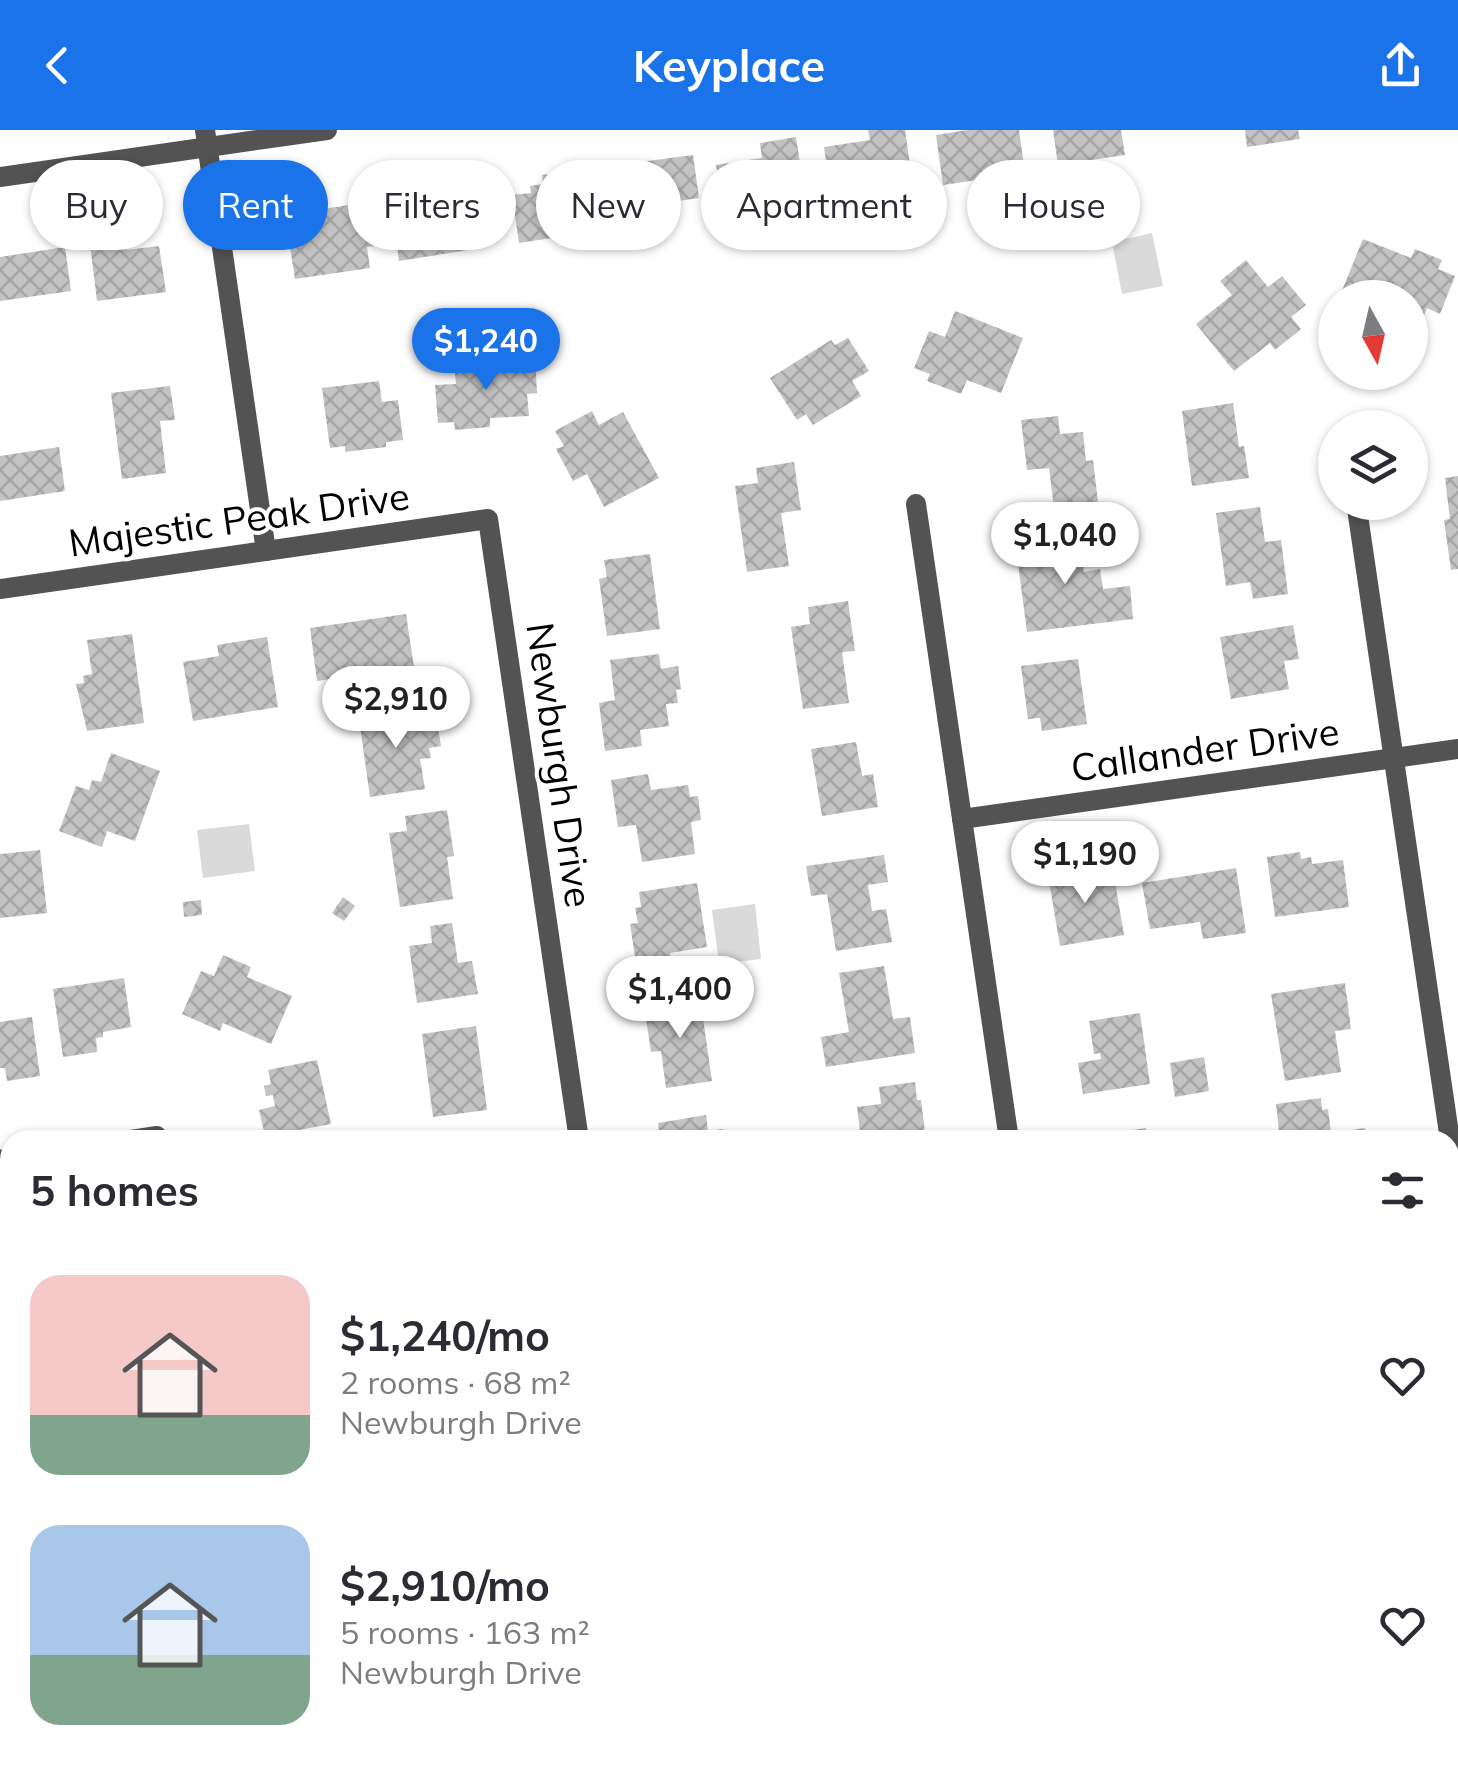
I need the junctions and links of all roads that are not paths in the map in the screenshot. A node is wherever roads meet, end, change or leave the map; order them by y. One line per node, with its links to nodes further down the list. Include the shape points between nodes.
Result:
1 (327, 130): 2 (street)
2 (206, 138): 3 (street); 7 (street)
3 (0, 178)
4 (916, 504): 11 (street)
5 (488, 519): 7 (street, Majestic Peak Drive); 12 (street, Newburgh Drive)
6 (1359, 520): 10 (street)
7 (266, 551): 8 (street, Majestic Peak Drive)
8 (0, 589)
9 (1458, 749): 10 (street, Callander Drive)
10 (1394, 758): 11 (street, Callander Drive); 14 (street)
11 (962, 819): 13 (street)
12 (578, 1130)
13 (1008, 1130)
14 (1448, 1130)

